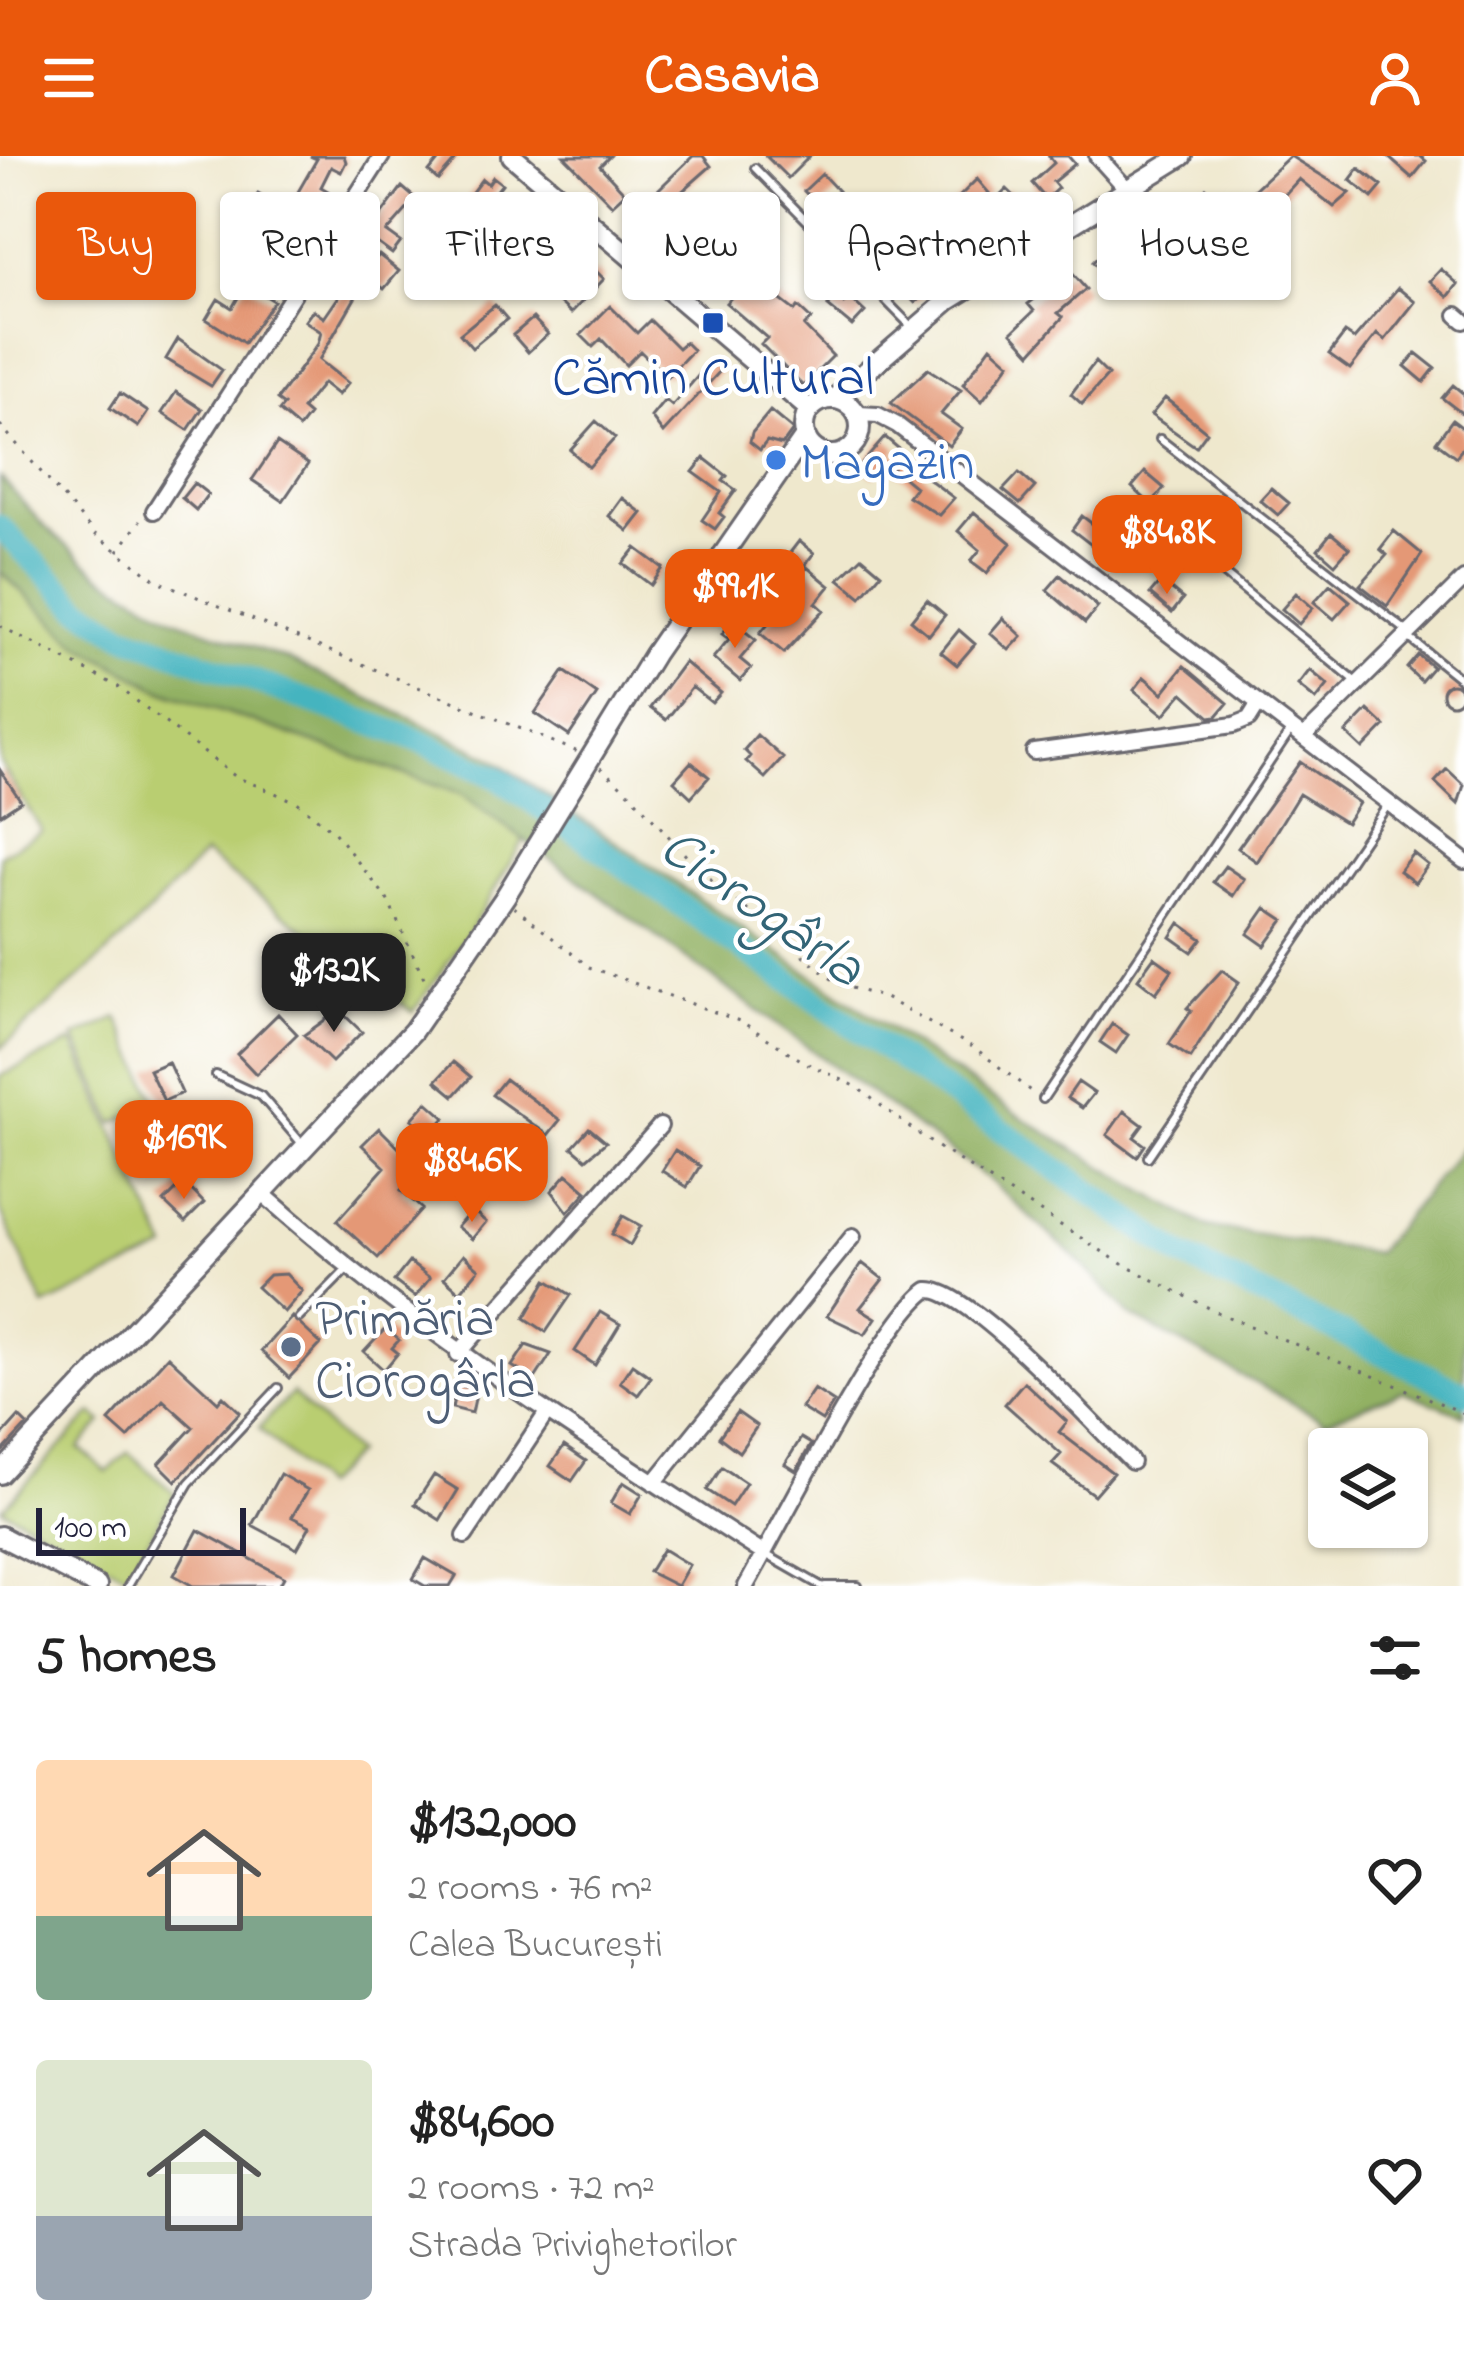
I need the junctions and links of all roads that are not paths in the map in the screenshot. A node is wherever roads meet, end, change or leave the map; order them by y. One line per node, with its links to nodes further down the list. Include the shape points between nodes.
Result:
1 (382, 156): 14 (street)
2 (512, 156): 10 (main road)
3 (1097, 156): 6 (street)
4 (1182, 156): 6 (main road)
5 (755, 168): 7 (lane)
6 (1127, 189): 7 (main road)
7 (913, 327): 8 (main road)
8 (891, 347): 9 (main road); 11 (main road)
9 (834, 399): 10 (main road); 11 (main road)
10 (810, 410): 13 (main road)
11 (856, 411): 13 (main road, via 861,430 853,447 836,456); 20 (street, via 897,425)
12 (1160, 439): 17 (lane)
13 (811, 444): 28 (main road, via 761,501 584,763 439,997)
14 (154, 511)
15 (1210, 562): 18 (lane)
16 (1464, 579): 17 (street)
17 (1407, 633): 18 (street); 19 (lane)
18 (1356, 682): 21 (street)
19 (1464, 682)
20 (1259, 704): 21 (street); 22 (street, via 1234,725)
21 (1298, 733): 23 (street); 26 (lane)
22 (1034, 752)
23 (1389, 803): 24 (street); 29 (lane)
24 (1464, 861)
25 (216, 1075): 28 (lane, via 261,1096)
26 (1043, 1100)
27 (660, 1126): 34 (street)
28 (307, 1148): 30 (main road)
29 (1148, 1157)
30 (263, 1194): 32 (street); 38 (main road)
31 (853, 1236): 39 (street)
32 (347, 1268): 33 (lane); 34 (street)
33 (299, 1318)
34 (458, 1354): 36 (street)
35 (278, 1388): 44 (lane, via 189,1483)
36 (546, 1414): 39 (street); 41 (street)
37 (1132, 1462): 42 (street, via 992,1325 944,1291 928,1290 876,1361)
38 (0, 1474)
39 (654, 1483): 42 (street)
40 (0, 1536): 43 (main road)
41 (465, 1536)
42 (764, 1553): 45 (street); 46 (lane)
43 (96, 1586)
44 (128, 1586)
45 (746, 1586)
46 (823, 1586): 47 (lane)
47 (858, 1586)

